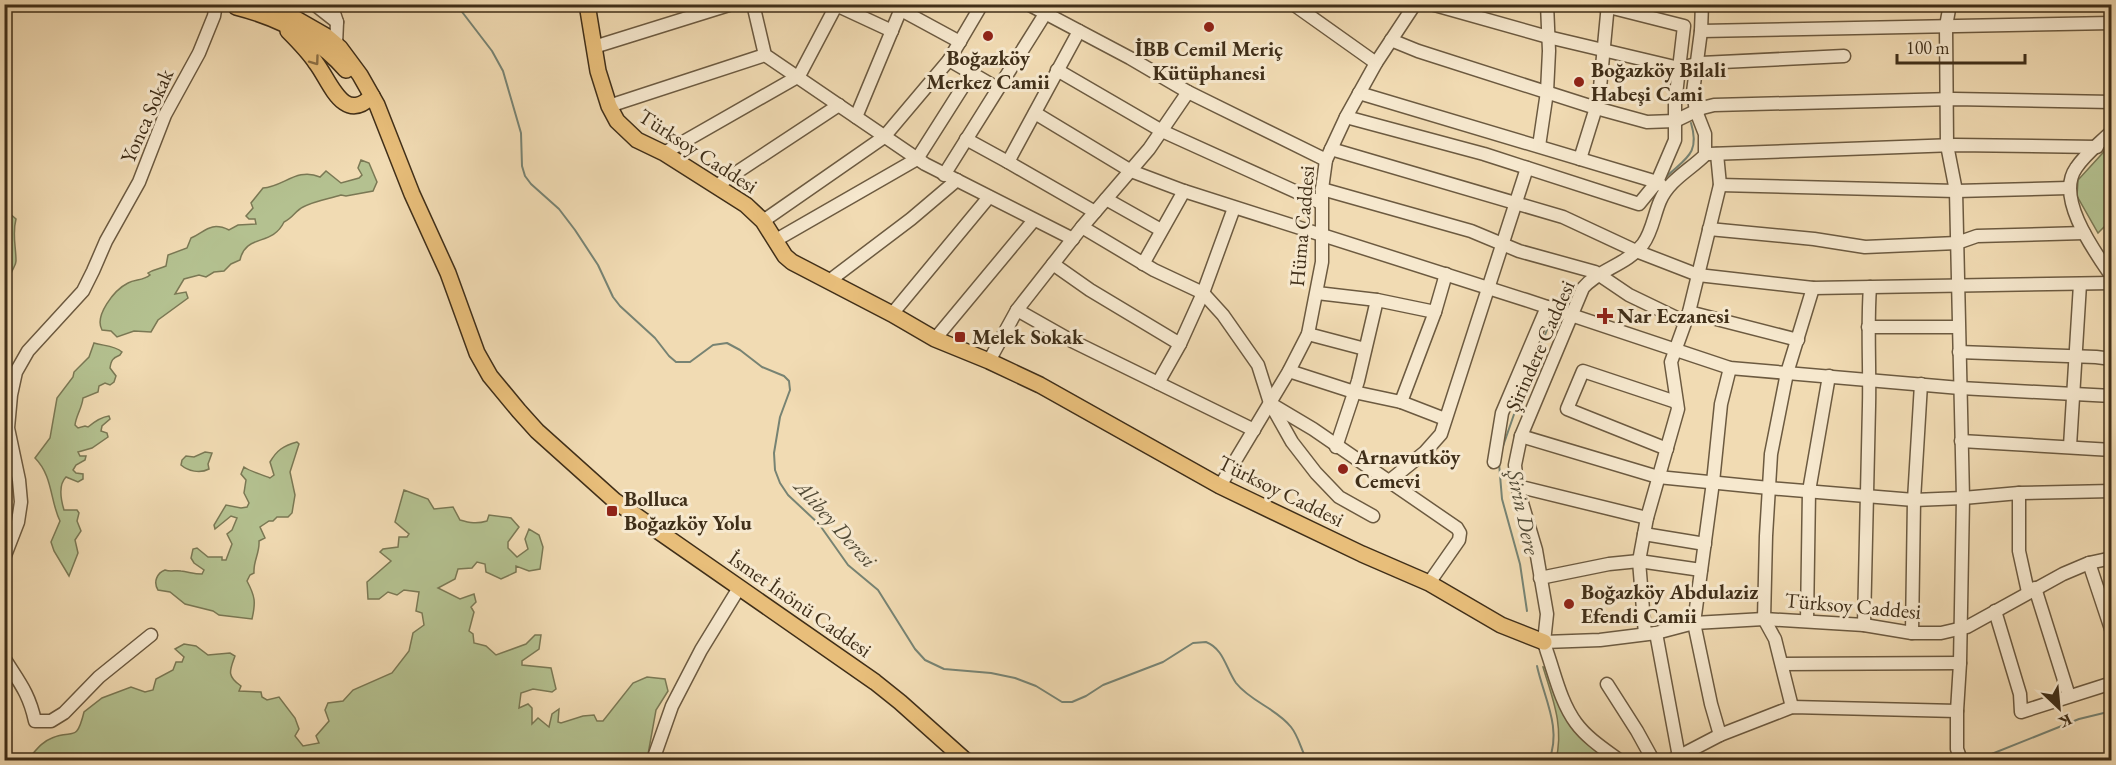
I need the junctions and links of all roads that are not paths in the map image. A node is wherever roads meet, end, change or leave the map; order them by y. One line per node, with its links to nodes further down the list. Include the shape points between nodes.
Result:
1 (216, 4): 172 (street, Yonca Sokak, via 199,53 165,115 139,182 83,291 27,351 16,372 8,428 21,502)
2 (314, 4): 21 (street)
3 (331, 4): 21 (street)
4 (586, 4): 30 (main road, Türksoy Caddesi)
5 (732, 4): 30 (street)
6 (753, 4): 33 (street)
7 (982, 4): 29 (street)
8 (1028, 4): 20 (street)
9 (1431, 4): 27 (street)
10 (1547, 4): 27 (street)
11 (1702, 4): 26 (street)
12 (1950, 4): 23 (street)
13 (837, 5): 24 (street); 41 (street)
14 (1604, 5): 32 (street); 38 (street, via 1684,26)
15 (1297, 6): 36 (street)
16 (1410, 6): 28 (street, Hüma Caddesi)
17 (236, 7): 19 (main road)
18 (902, 7): 24 (street); 29 (street)
19 (272, 12): 31 (main road, İsmet İnönü Caddesi); 46 (main road, one-way to 46, via 316,63 339,99 358,105)
20 (1046, 14): 25 (street); 42 (street)
21 (337, 22): 31 (street)
22 (2112, 23): 23 (street)
23 (1946, 26): 26 (street); 47 (street)
24 (892, 31): 54 (street)
25 (1079, 31): 39 (street); 43 (street)
26 (1701, 31): 37 (street)
27 (1548, 37): 32 (street); 44 (street)
28 (1391, 40): 36 (street, Hüma Caddesi); 44 (street)
29 (960, 42): 35 (street)
30 (594, 47): 50 (main road, Türksoy Caddesi)
31 (334, 50): 46 (main road, İsmet İnönü Caddesi, via 360,75)
32 (1604, 50): 38 (street); 51 (street)
33 (765, 55): 41 (street); 50 (street)
34 (1844, 56): 37 (street)
35 (949, 60): 40 (street); 59 (street)
36 (1376, 63): 45 (street, Hüma Caddesi)
37 (1696, 64): 38 (street); 52 (street)
38 (1679, 68): 56 (street)
39 (1057, 70): 53 (street); 57 (street)
40 (971, 74): 42 (street); 67 (street)
41 (799, 76): 49 (street); 64 (street)
42 (997, 88): 60 (street)
43 (1188, 92): 57 (street); 65 (street)
44 (1547, 92): 51 (street); 62 (street)
45 (1359, 93): 55 (street, Hüma Caddesi); 62 (street)
46 (369, 99): 179 (main road, İsmet İnönü Caddesi, via 448,273 477,353 501,390 537,431 615,501)
47 (1946, 99): 48 (street); 52 (street, via 1714,105); 61 (street)
48 (2112, 102)
49 (839, 105): 54 (street); 75 (street)
50 (609, 106): 64 (main road, Türksoy Caddesi, via 625,130)
51 (1596, 108): 56 (street, via 1647,122); 68 (street)
52 (1696, 111): 56 (street); 66 (street)
53 (1035, 113): 69 (street); 71 (street)
54 (856, 117): 59 (street)
55 (1346, 117): 65 (street, Hüma Caddesi); 70 (street)
56 (1675, 121): 76 (street, via 1675,140)
57 (1162, 131): 71 (street); 83 (street)
58 (2112, 131): 63 (street)
59 (884, 137): 67 (street); 88 (street)
60 (966, 139): 69 (street); 72 (street)
61 (1947, 145): 63 (street); 66 (street); 80 (street)
62 (1539, 146): 68 (street)
63 (2097, 147): 77 (street, via 2076,168)
64 (664, 153): 75 (main road, Türksoy Caddesi)
65 (1329, 154): 78 (street, Hüma Caddesi); 84 (street)
66 (1711, 154): 74 (street); 76 (street, Şirindere Caddesi)
67 (917, 159): 72 (street); 95 (street)
68 (1580, 159): 76 (street)
69 (1008, 162): 86 (street)
70 (1527, 168): 76 (street, via 1639,204); 84 (street)
71 (1131, 171): 79 (street); 82 (street)
72 (944, 175): 73 (street)
73 (957, 180): 81 (street); 105 (street)
74 (1720, 185): 80 (street); 90 (street)
75 (716, 186): 88 (main road, Türksoy Caddesi)
76 (1662, 186): 98 (street, Şirindere Caddesi, via 1647,237)
77 (2068, 188): 80 (street); 92 (street)
78 (1322, 189): 83 (street, Hüma Caddesi); 97 (street, via 1471,231)
79 (1184, 191): 85 (street); 91 (street)
80 (1956, 191): 96 (street)
81 (989, 197): 87 (street); 118 (street)
82 (1106, 199): 86 (street); 91 (street)
83 (1321, 203): 93 (street, Hüma Caddesi)
84 (1516, 203): 97 (street); 98 (street, via 1563,217)
85 (1234, 208): 93 (street); 113 (street)
86 (1095, 212): 89 (street)
87 (1034, 220): 94 (street); 124 (street)
88 (763, 221): 95 (main road, Türksoy Caddesi)
89 (1082, 227): 94 (street); 100 (street)
90 (1709, 229): 96 (street, via 1865,247); 103 (street)
91 (1161, 230): 100 (street)
92 (2084, 233): 96 (street, via 1977,236); 104 (street)
93 (1323, 236): 101 (street); 112 (street, Hüma Caddesi)
94 (1073, 239): 99 (street)
95 (776, 240): 105 (main road, Türksoy Caddesi, via 792,262)
96 (1957, 243): 108 (street)
97 (1502, 244): 102 (street); 110 (street)
98 (1636, 251): 102 (street, Şirindere Caddesi); 103 (street)
99 (1053, 264): 116 (street); 126 (street)
100 (1143, 264): 113 (street)
101 (1446, 274): 110 (street); 117 (street)
102 (1599, 275): 119 (street, Şirindere Caddesi, via 1583,288); 120 (street, via 1629,295)
103 (1698, 275): 111 (street); 120 (street)
104 (2112, 278)
105 (829, 281): 118 (main road, Türksoy Caddesi)
106 (2112, 283): 107 (street)
107 (2080, 284): 108 (street); 130 (street)
108 (1958, 285): 109 (street); 122 (street)
109 (1870, 287): 111 (street); 121 (street)
110 (1489, 288): 115 (street); 147 (street)
111 (1813, 288): 125 (street)
112 (1317, 292): 114 (street); 123 (street, Hüma Caddesi)
113 (1203, 293): 126 (street); 146 (street, via 1258,365)
114 (1377, 300): 117 (street); 127 (street)
115 (1547, 307): 119 (street); 155 (street, via 1502,413)
116 (1017, 310): 132 (street); 138 (street)
117 (1435, 312): 144 (street)
118 (892, 314): 124 (main road, Türksoy Caddesi)
119 (1571, 315): 128 (street); 149 (street, Şirindere Caddesi)
120 (1687, 317): 125 (street); 128 (street)
121 (1868, 327): 122 (street); 137 (street)
122 (1958, 327): 129 (street)
123 (1308, 333): 127 (street); 134 (street, Hüma Caddesi)
124 (935, 339): 132 (main road, Türksoy Caddesi)
125 (1798, 340): 135 (street)
126 (1180, 344): 138 (street)
127 (1365, 350): 141 (street)
128 (1674, 350): 133 (street); 145 (street, via 1671,362)
129 (1959, 352): 130 (street); 140 (street)
130 (2076, 357): 131 (street); 142 (street)
131 (2112, 359)
132 (989, 361): 159 (main road, Türksoy Caddesi, via 1089,411)
133 (1730, 368): 135 (street); 158 (street, via 1721,404)
134 (1289, 371): 141 (street); 146 (street, Hüma Caddesi)
135 (1787, 373): 136 (street); 161 (street, via 1771,454)
136 (1828, 376): 137 (street); 162 (street)
137 (1870, 380): 139 (street); 165 (street)
138 (1158, 383): 148 (street)
139 (1921, 384): 140 (street); 167 (street)
140 (1960, 388): 142 (street); 150 (street)
141 (1354, 392): 144 (street); 152 (street)
142 (2073, 395): 143 (street); 151 (street)
143 (2112, 396)
144 (1401, 402): 147 (street)
145 (1676, 402): 153 (street, via 1678,410); 153 (street, via 1583,370 1567,409)
146 (1270, 403): 148 (street, Hüma Caddesi); 152 (street); 168 (street, via 1292,442 1316,473 1339,497)
147 (1445, 420): 157 (street, via 1441,434 1425,452)
148 (1254, 430): 159 (street, Hüma Caddesi)
149 (1521, 436): 156 (street); 160 (street, Şirindere Caddesi)
150 (1961, 441): 151 (street); 166 (street)
151 (2070, 446): 154 (street)
152 (1336, 447): 157 (street)
153 (1667, 449): 156 (street)
154 (2112, 450)
155 (1494, 462)
156 (1658, 477): 158 (street); 169 (street)
157 (1388, 482): 178 (street, via 1460,533)
158 (1713, 482): 161 (street); 171 (street)
159 (1220, 486): 178 (main road, Türksoy Caddesi)
160 (1517, 486): 169 (street); 177 (street, Şirindere Caddesi)
161 (1769, 488): 162 (street); 182 (street)
162 (1809, 490): 165 (street); 183 (street)
163 (2112, 491): 164 (street)
164 (2019, 493): 166 (street); 180 (street, via 2019,550)
165 (1868, 495): 167 (street); 185 (street)
166 (1963, 498): 167 (street); 186 (street)
167 (1914, 500): 189 (street)
168 (1373, 516)
169 (1647, 518): 170 (street)
170 (1644, 534): 171 (street); 174 (street)
171 (1705, 544): 176 (street)
172 (4, 558)
173 (2112, 558): 175 (street, Türksoy Caddesi)
174 (1639, 561): 176 (street); 177 (street); 188 (street)
175 (2089, 563): 180 (street, Türksoy Caddesi); 187 (street)
176 (1701, 570): 184 (street)
177 (1540, 578): 191 (street, Şirindere Caddesi, via 1547,614)
178 (1429, 584): 191 (main road, Türksoy Caddesi, via 1501,625)
179 (739, 588): 202 (street, via 672,706); 203 (main road, İsmet İnönü Caddesi, via 875,682)
180 (2031, 590): 181 (street, Türksoy Caddesi); 197 (street)
181 (1995, 611): 186 (street, Türksoy Caddesi); 197 (street, via 2020,694 2021,712)
182 (1764, 619): 183 (street, Türksoy Caddesi); 184 (street, Türksoy Caddesi); 194 (street)
183 (1808, 620): 185 (street, Türksoy Caddesi)
184 (1694, 623): 188 (street, Türksoy Caddesi); 200 (street)
185 (1864, 625): 189 (street, Türksoy Caddesi)
186 (1961, 628): 189 (street, Türksoy Caddesi); 193 (street)
187 (2112, 632)
188 (1651, 633): 191 (street, Türksoy Caddesi); 201 (street)
189 (1912, 633)
190 (152, 635): 192 (street, via 51,721 35,721 27,693)
191 (1544, 642): 204 (street, via 1575,722)
192 (4, 658)
193 (1960, 663): 194 (street); 199 (street)
194 (1782, 664): 198 (street)
195 (2112, 682): 197 (street)
196 (1607, 684): 205 (street)
197 (2069, 696)
198 (1792, 707): 199 (street); 200 (street)
199 (1957, 711): 206 (street, via 1957,749)
200 (1720, 735): 201 (street)
201 (1676, 759)
202 (653, 760)
203 (965, 760)
204 (1619, 760)
205 (1653, 760)
206 (1961, 760)

